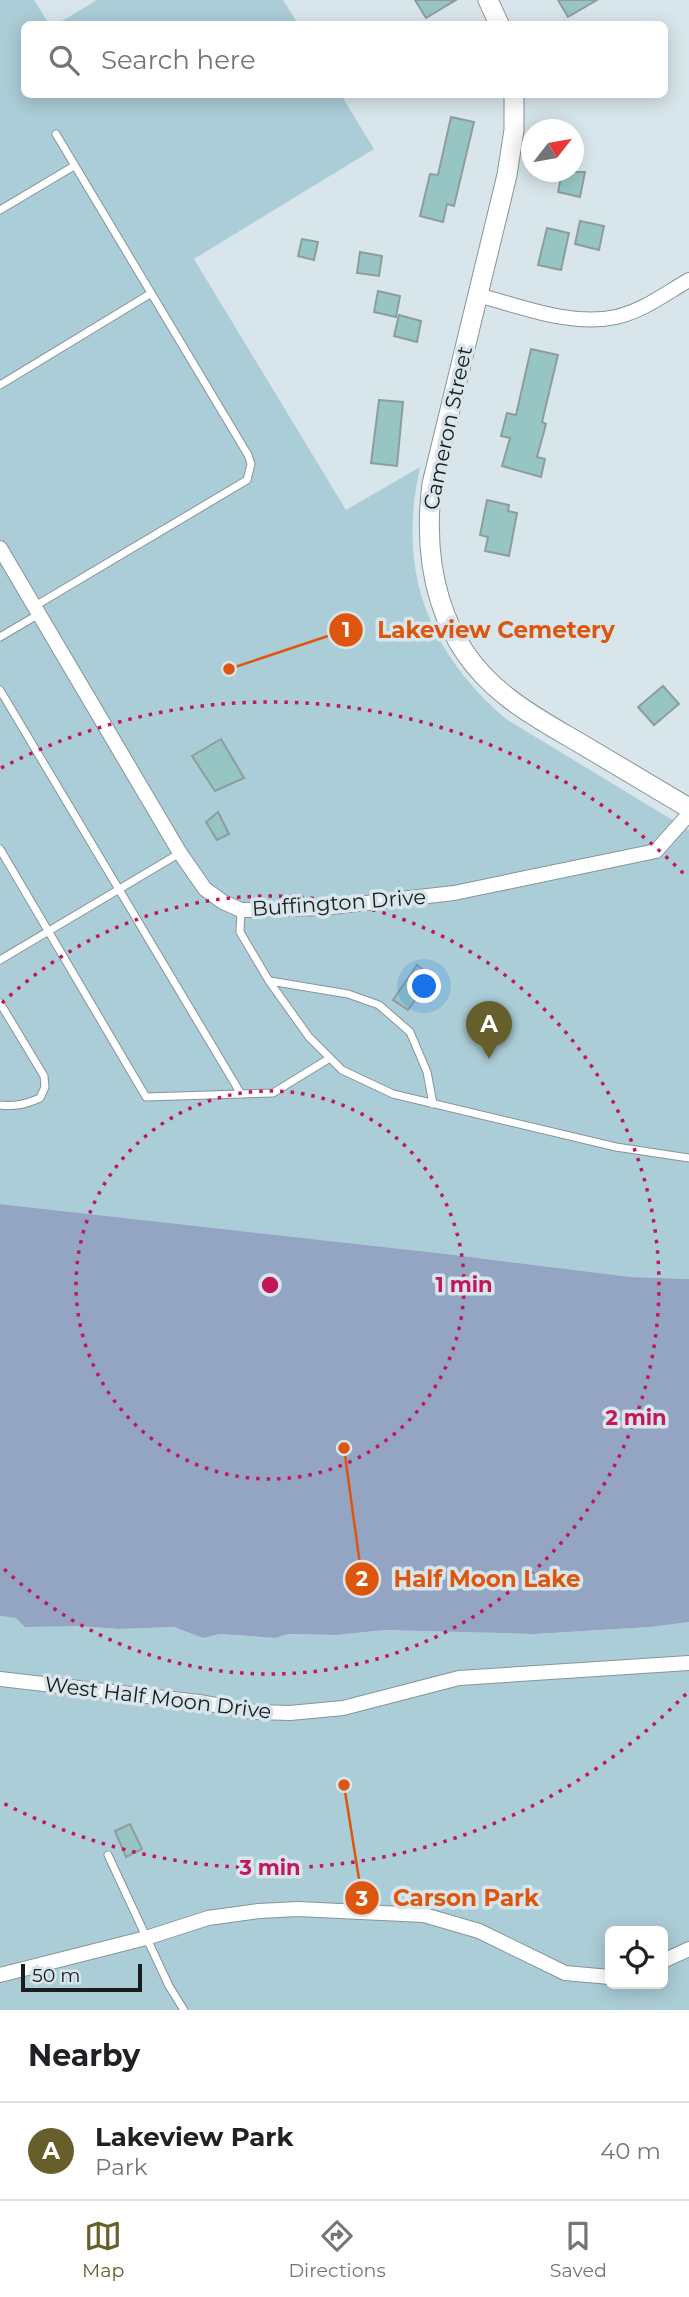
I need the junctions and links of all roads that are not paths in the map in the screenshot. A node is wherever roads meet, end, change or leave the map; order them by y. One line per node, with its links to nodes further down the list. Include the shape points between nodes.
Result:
1 (488, 0): 2 (main road)
2 (498, 21)
3 (514, 98): 9 (main road, Cameron Street, via 507,176)
4 (56, 134): 5 (lane)
5 (74, 166): 6 (lane); 8 (lane)
6 (0, 210)
7 (689, 280): 9 (street, via 644,307 588,321)
8 (150, 294): 10 (lane); 12 (lane, via 248,455 250,472 247,480)
9 (477, 295): 15 (main road, Cameron Street, via 428,512 433,578 442,609 480,673 504,695)
10 (0, 385)
11 (0, 548): 12 (street, Buffington Drive)
12 (38, 610): 13 (lane); 18 (street, Buffington Drive)
13 (0, 638)
14 (0, 690): 19 (lane)
15 (689, 808)
16 (689, 814): 20 (street, Buffington Drive, via 656,850 454,893 323,908)
17 (0, 849): 21 (lane)
18 (180, 853): 19 (lane); 20 (street, Buffington Drive, via 205,889)
19 (119, 890): 21 (lane); 26 (lane)
20 (242, 910): 23 (lane, via 240,932)
21 (49, 931): 22 (lane); 26 (lane, via 146,1097)
22 (0, 960)
23 (269, 981): 25 (lane); 27 (lane, via 379,1004 410,1032 428,1072)
24 (0, 1003): 28 (lane, via 44,1076 46,1087 40,1098 28,1104)
25 (330, 1058): 26 (lane, via 274,1093); 27 (lane, via 342,1070 393,1094)
26 (241, 1094)
27 (433, 1104): 29 (lane, via 616,1147)
28 (0, 1105)
29 (689, 1158)
30 (689, 1664): 31 (street, West Half Moon Drive, via 459,1678 342,1708 290,1713)
31 (0, 1679)
32 (108, 1855): 33 (lane)
33 (146, 1938): 36 (street); 37 (street, via 208,1918 259,1911 425,1915 479,1931 565,1973); 38 (lane)
34 (689, 1949): 35 (street)
35 (668, 1959)
36 (0, 1975)
37 (605, 1977)
38 (184, 2010)

